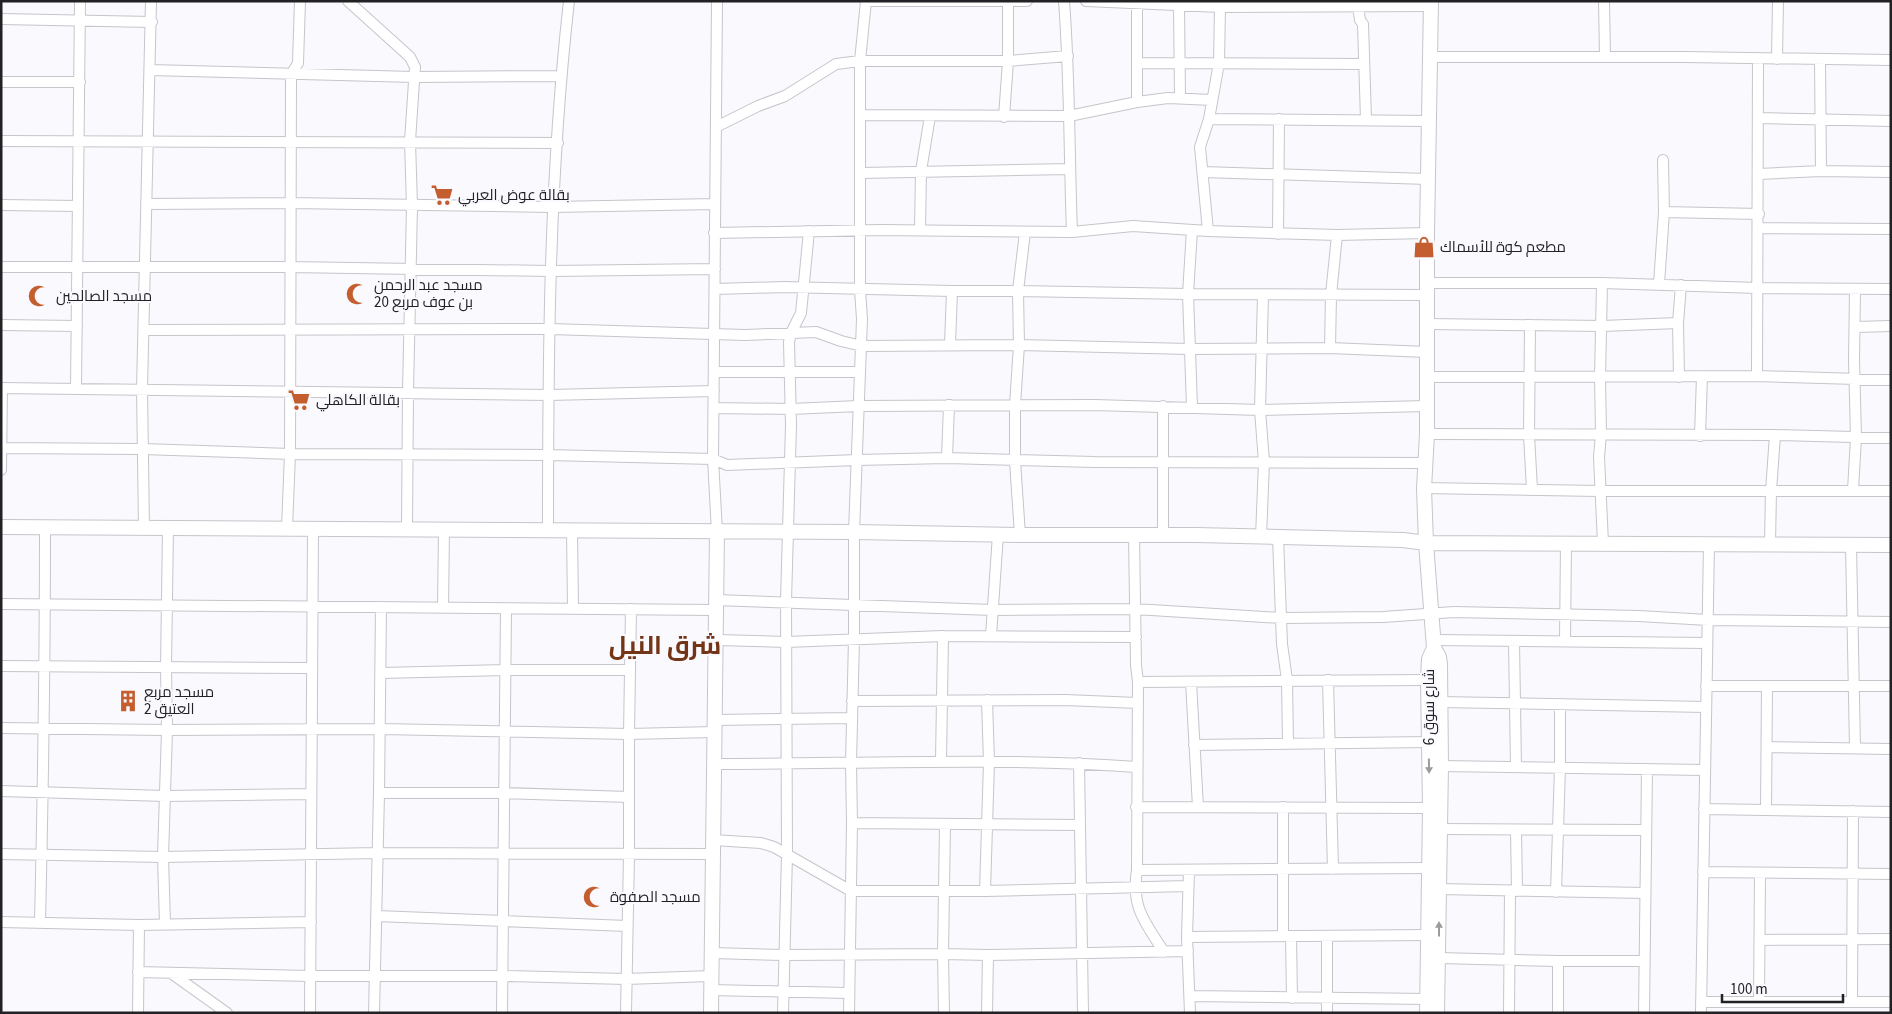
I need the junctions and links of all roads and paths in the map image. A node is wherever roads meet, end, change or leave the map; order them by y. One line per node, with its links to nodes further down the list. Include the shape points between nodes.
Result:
1 (80, 1): 23 (street)
2 (152, 1): 24 (street)
3 (300, 1): 39 (street, via 298,63)
4 (348, 1): 41 (street, via 410,57 415,68)
5 (569, 1): 40 (street)
6 (717, 1): 58 (street)
7 (866, 1): 14 (street); 32 (street)
8 (1024, 1): 9 (street); 14 (street)
9 (1028, 1)
10 (1064, 1): 25 (street)
11 (1086, 1): 16 (street)
12 (1604, 1): 27 (street)
13 (1778, 1): 29 (street)
14 (1008, 2): 33 (street)
15 (1166, 3): 16 (street); 19 (street)
16 (1137, 4): 34 (street)
17 (1265, 4): 20 (street); 21 (street)
18 (1431, 4): 20 (street); 26 (street)
19 (1179, 6): 21 (street); 36 (street)
20 (1358, 6): 37 (street, via 1363,24)
21 (1220, 7): 35 (street)
22 (1, 20): 23 (street)
23 (80, 22): 24 (street); 43 (street)
24 (152, 22): 38 (street)
25 (1068, 56): 33 (street); 50 (street)
26 (1430, 57): 27 (street); 56 (street)
27 (1605, 57): 28 (street)
28 (1758, 58): 29 (street); 51 (street)
29 (1777, 59): 30 (street)
30 (1820, 60): 31 (street); 54 (street)
31 (1891, 60)
32 (860, 61): 33 (street); 47 (street); 58 (street, via 832,65 785,96)
33 (1008, 61): 49 (street)
34 (1137, 63): 36 (street); 46 (street)
35 (1219, 63): 36 (street); 37 (street); 45 (street)
36 (1179, 64): 44 (street)
37 (1364, 64): 55 (street)
38 (150, 70): 39 (street); 63 (street)
39 (291, 75): 41 (street); 59 (street)
40 (560, 76): 41 (street); 64 (street)
41 (414, 77): 60 (street)
42 (1, 82): 43 (street)
43 (80, 82): 62 (street)
44 (1180, 98): 45 (street); 46 (street)
45 (1212, 100): 52 (street)
46 (1137, 102): 50 (street)
47 (862, 115): 48 (street); 71 (street)
48 (930, 116): 49 (street); 67 (street)
49 (1004, 116): 50 (street)
50 (1069, 116): 66 (street)
51 (1759, 118): 54 (street); 73 (street)
52 (1209, 119): 53 (street); 69 (street, via 1200,147)
53 (1279, 119): 55 (street); 72 (street)
54 (1821, 119): 57 (street); 68 (street)
55 (1366, 120): 56 (street)
56 (1428, 121): 74 (street)
57 (1891, 121)
58 (716, 127): 77 (street)
59 (291, 141): 60 (street); 63 (street); 75 (street)
60 (410, 141): 64 (street); 80 (street)
61 (1, 142): 62 (street)
62 (79, 143): 63 (street); 79 (street)
63 (147, 143): 76 (street)
64 (558, 143): 81 (street)
65 (1663, 160): 82 (street)
66 (1069, 169): 67 (street); 92 (street)
67 (921, 171): 71 (street); 86 (street)
68 (1821, 171): 70 (street); 73 (street)
69 (1203, 172): 72 (street); 90 (street)
70 (1891, 172)
71 (861, 173): 89 (street)
72 (1277, 174): 74 (street); 95 (street)
73 (1759, 174): 83 (street)
74 (1428, 179): 94 (street)
75 (290, 203): 76 (street); 80 (street); 100 (street)
76 (146, 204): 99 (street)
77 (715, 204): 81 (street); 93 (street)
78 (1, 205): 79 (street)
79 (78, 206): 98 (street)
80 (412, 206): 81 (street); 102 (street)
81 (552, 207): 103 (street)
82 (1664, 212): 83 (street); 105 (street)
83 (1759, 214): 84 (street)
84 (1758, 228): 85 (street); 108 (street)
85 (1891, 229)
86 (920, 230): 89 (street); 91 (street)
87 (1192, 230): 90 (street); 92 (street, via 1133,226); 116 (street)
88 (809, 231): 89 (street); 93 (street); 107 (street)
89 (861, 231): 112 (street)
90 (1208, 231): 95 (street)
91 (1024, 232): 92 (street); 114 (street)
92 (1072, 232)
93 (714, 233): 101 (street)
94 (1427, 233): 96 (street); 110 (street)
95 (1278, 234): 96 (street)
96 (1336, 235): 118 (street)
97 (1, 267): 98 (street)
98 (78, 267): 99 (street); 123 (street)
99 (145, 267): 100 (street); 130 (street)
100 (289, 267): 102 (street); 128 (street)
101 (715, 268): 103 (street); 109 (street)
102 (411, 269): 103 (street); 127 (street)
103 (550, 271): 129 (street)
104 (1602, 283): 105 (street); 110 (street); 124 (street)
105 (1659, 284): 106 (street)
106 (1681, 284): 108 (street); 119 (street)
107 (804, 288): 109 (street); 112 (street); 131 (street, via 801,313)
108 (1758, 288): 113 (street); 146 (street)
109 (714, 289): 132 (street)
110 (1427, 289): 118 (street); 120 (street)
111 (1891, 289): 113 (street)
112 (860, 290): 115 (street); 135 (street)
113 (1855, 290): 126 (street)
114 (1018, 291): 115 (street); 116 (street); 134 (street)
115 (952, 292): 133 (street)
116 (1188, 294): 117 (street); 138 (street)
117 (1263, 295): 118 (street); 136 (street)
118 (1332, 295): 137 (street)
119 (1678, 322): 124 (street); 148 (street)
120 (1426, 324): 122 (street); 139 (street)
121 (1, 325): 123 (street)
122 (1530, 325): 124 (street); 143 (street)
123 (77, 326): 152 (street)
124 (1602, 326): 144 (street)
125 (1891, 326): 126 (street)
126 (1855, 327): 149 (street)
127 (410, 328): 128 (street); 129 (street); 156 (street)
128 (291, 329): 130 (street); 155 (street)
129 (550, 329): 132 (street); 157 (street)
130 (144, 330): 153 (street)
131 (791, 333): 132 (street); 135 (street, via 820,332); 142 (street)
132 (714, 334): 140 (street)
133 (950, 344): 134 (street); 135 (street)
134 (1018, 345): 138 (street); 158 (street)
135 (862, 346): 141 (street)
136 (1263, 348): 137 (street); 138 (street); 166 (street)
137 (1330, 348): 139 (street)
138 (1190, 349): 163 (street)
139 (1427, 352): 147 (street)
140 (714, 372): 142 (street); 154 (street)
141 (860, 372): 142 (street); 159 (street)
142 (790, 373): 165 (street)
143 (1529, 376): 144 (street); 147 (street); 169 (street)
144 (1600, 376): 148 (street); 168 (street)
145 (1702, 376): 146 (street); 148 (street); 171 (street)
146 (1757, 376): 149 (street)
147 (1427, 377): 162 (street)
148 (1679, 377)
149 (1855, 380): 150 (street); 172 (street)
150 (1891, 380)
151 (2, 388): 152 (street); 174 (street)
152 (76, 389): 153 (street)
153 (142, 390): 155 (street); 175 (street)
154 (714, 391): 157 (street); 164 (street)
155 (290, 392): 156 (street); 176 (street)
156 (408, 392): 157 (street); 177 (street)
157 (549, 395): 178 (street)
158 (1015, 405): 160 (street); 161 (street); 182 (street)
159 (858, 406): 160 (street); 165 (street); 181 (street)
160 (949, 406): 180 (street)
161 (1163, 406): 163 (street); 183 (street)
162 (1427, 406): 166 (street); 167 (street)
163 (1192, 407): 166 (street)
164 (714, 408): 165 (street); 179 (street)
165 (790, 409): 185 (street)
166 (1260, 410): 184 (street)
167 (1427, 434): 169 (street); 186 (street)
168 (1602, 434): 169 (street); 171 (street); 190 (street)
169 (1529, 435): 189 (street)
170 (1775, 435): 171 (street); 172 (street); 192 (street)
171 (1700, 436)
172 (1856, 438): 173 (street); 191 (street)
173 (1891, 438)
174 (2, 448): 175 (street); 187 (street)
175 (142, 449): 176 (street); 196 (street)
176 (290, 454): 177 (street); 198 (street)
177 (408, 455): 178 (street); 199 (street)
178 (548, 455): 179 (street); 202 (street)
179 (713, 458): 185 (street, via 727,465); 204 (street)
180 (947, 458): 181 (street); 182 (street)
181 (857, 460): 185 (street); 206 (street)
182 (1015, 461): 183 (street); 208 (street)
183 (1162, 462): 184 (street); 210 (street)
184 (1264, 462): 186 (street); 212 (street)
185 (790, 463): 205 (street)
186 (1425, 463): 188 (street)
187 (1, 470)
188 (1424, 488): 189 (street); 213 (street)
189 (1532, 489): 190 (street)
190 (1600, 490): 192 (street); 215 (street)
191 (1853, 490): 192 (street); 193 (street)
192 (1771, 491): 217 (street)
193 (1891, 491)
194 (1, 526): 195 (street)
195 (46, 526): 196 (street); 222 (street)
196 (144, 528): 197 (street)
197 (168, 528): 198 (street); 223 (street)
198 (287, 528): 200 (street)
199 (407, 528): 200 (street); 201 (street)
200 (313, 529): 225 (street)
201 (444, 529): 202 (street); 228 (street)
202 (548, 530): 203 (street)
203 (572, 530): 204 (street); 229 (street)
204 (717, 532): 205 (street); 224 (street)
205 (788, 532): 206 (street); 220 (street)
206 (854, 532): 207 (street); 226 (street)
207 (998, 534): 208 (street); 233 (street)
208 (1020, 535): 209 (street)
209 (1134, 536): 210 (street); 232 (street)
210 (1163, 536): 212 (street)
211 (1278, 537): 212 (street); 213 (street); 236 (street)
212 (1260, 538)
213 (1426, 543): 214 (street); 234 (street)
214 (1566, 543): 215 (street); 235 (street)
215 (1603, 543): 216 (street)
216 (1709, 544): 217 (street); 237 (street)
217 (1770, 544): 218 (street)
218 (1851, 545): 219 (street); 238 (street)
219 (1891, 545)
220 (786, 601): 224 (street); 226 (street); 246 (street)
221 (1, 604): 222 (street)
222 (45, 604): 223 (street); 252 (street)
223 (167, 605): 225 (street); 251 (street)
224 (716, 605): 231 (street); 244 (street)
225 (314, 606): 227 (street); 253 (street)
226 (854, 606): 233 (street); 243 (street)
227 (381, 608): 228 (street); 256 (street)
228 (443, 608): 230 (street)
229 (573, 608): 230 (street); 231 (street)
230 (506, 609): 254 (street)
231 (631, 609): 255 (street)
232 (1135, 609): 233 (street); 236 (street); 242 (street)
233 (993, 610): 241 (street)
234 (1432, 612): 235 (street); 236 (street, via 1383,617); 249 (street)
235 (1564, 615): 237 (street); 247 (street)
236 (1282, 618): 257 (street)
237 (1708, 620): 238 (street); 248 (street)
238 (1852, 622): 239 (street); 264 (street)
239 (1891, 622)
240 (943, 636): 241 (street); 243 (street); 267 (street)
241 (991, 636): 242 (street)
242 (1136, 637): 260 (street)
243 (854, 639): 246 (street); 266 (street)
244 (716, 640): 246 (street); 276 (street)
245 (1514, 641): 247 (street); 249 (street); 271 (street)
246 (786, 642): 275 (street)
247 (1565, 642): 248 (street)
248 (1707, 643): 262 (street)
249 (1434, 644): 259 (street, شارع سوق 6); 269 (street, شارع سوق 6, via 1440,657)
250 (1, 666): 252 (street)
251 (166, 667): 252 (street); 253 (street); 280 (street)
252 (45, 668): 278 (street)
253 (311, 668): 281 (street)
254 (506, 670): 255 (street); 256 (street); 282 (street)
255 (630, 670): 283 (street)
256 (381, 673): 279 (street)
257 (1287, 680): 258 (street); 261 (street); 285 (street)
258 (1328, 680): 259 (street); 286 (street)
259 (1428, 680): 284 (street, شارع سوق 6)
260 (1138, 682): 261 (street); 270 (street)
261 (1191, 682): 287 (street)
262 (1706, 686): 263 (street); 273 (street)
263 (1767, 686): 264 (street); 288 (street)
264 (1854, 686): 265 (street); 289 (street)
265 (1891, 686)
266 (852, 700): 267 (street); 274 (street)
267 (942, 700): 268 (street); 291 (street)
268 (987, 700): 270 (street); 292 (street)
269 (1440, 702): 271 (street); 297 (street, شارع سوق 6)
270 (1138, 703): 298 (street)
271 (1515, 704): 272 (street); 299 (street)
272 (1560, 704): 273 (street); 300 (street)
273 (1706, 706): 302 (street)
274 (851, 718): 275 (street); 293 (street)
275 (786, 719): 276 (street); 296 (street)
276 (715, 726): 283 (street); 295 (street)
277 (1, 728): 278 (street)
278 (42, 728): 280 (street); 304 (street)
279 (380, 729): 281 (street); 282 (street); 305 (street)
280 (167, 730): 281 (street); 308 (street)
281 (311, 730): 307 (street)
282 (506, 731): 283 (street); 306 (street)
283 (629, 734): 309 (street)
284 (1429, 742): 286 (street); 314 (street, شارع سوق 6, one-way to 314)
285 (1288, 744): 286 (street); 287 (street)
286 (1330, 744): 313 (street)
287 (1194, 745): 311 (street)
288 (1767, 747): 289 (street); 316 (street)
289 (1855, 748): 290 (street)
290 (1891, 750)
291 (941, 761): 292 (street); 293 (street)
292 (989, 762): 294 (street); 321 (street)
293 (851, 763): 296 (street); 319 (street)
294 (1079, 763): 298 (street); 322 (street)
295 (714, 764): 296 (street); 327 (street)
296 (786, 764): 334 (street)
297 (1441, 766): 299 (street); 323 (street, شارع سوق 6)
298 (1137, 767): 310 (street)
299 (1516, 767): 300 (street)
300 (1560, 768): 301 (street); 325 (street)
301 (1647, 769): 302 (street); 326 (street)
302 (1705, 770): 315 (street)
303 (1, 791): 304 (street)
304 (42, 792): 308 (street); 330 (street)
305 (380, 793): 306 (street); 328 (street)
306 (504, 793): 309 (street); 331 (street)
307 (311, 794): 308 (street); 335 (street)
308 (165, 796): 336 (street)
309 (629, 797): 332 (street)
310 (1136, 807): 311 (street); 340 (street)
311 (1198, 807): 312 (street)
312 (1283, 807): 313 (street); 338 (street)
313 (1332, 807): 314 (street); 339 (street)
314 (1430, 808): 337 (street, شارع سوق 6)
315 (1704, 809): 316 (street); 342 (street)
316 (1766, 810): 317 (street)
317 (1853, 811): 318 (street); 344 (street)
318 (1891, 812)
319 (852, 823): 320 (street); 350 (street)
320 (945, 825): 321 (street); 351 (street)
321 (987, 825): 322 (street); 352 (street)
322 (1080, 825): 347 (street)
323 (1440, 829): 324 (street); 349 (street, شارع سوق 6)
324 (1516, 830): 325 (street); 353 (street)
325 (1558, 830): 326 (street); 354 (street)
326 (1646, 830): 355 (street)
327 (713, 840): 333 (street); 334 (street, via 768,844)
328 (378, 853): 331 (street); 335 (street); 356 (street)
329 (1, 854): 330 (street)
330 (42, 854): 336 (street); 360 (street)
331 (504, 854): 332 (street); 357 (street)
332 (629, 854): 333 (street); 363 (street)
333 (713, 854): 373 (street)
334 (786, 854): 350 (street); 377 (street)
335 (310, 855): 336 (street); 359 (street)
336 (163, 857): 361 (street)
337 (1429, 868): 339 (street); 364 (street, شارع سوق 6)
338 (1282, 869): 339 (street); 341 (street); 365 (street)
339 (1333, 869)
340 (1137, 870): 341 (street); 348 (street)
341 (1189, 870): 346 (street)
342 (1703, 872): 343 (street); 399 (street)
343 (1760, 873): 344 (street); 369 (street)
344 (1853, 874): 345 (street); 370 (street)
345 (1891, 874)
346 (1188, 886): 348 (street); 367 (street)
347 (1081, 888): 348 (street); 352 (street); 376 (street)
348 (1135, 888): 372 (street, via 1140,915)
349 (1439, 889): 353 (street); 379 (street, شارع سوق 6, one-way to 349)
350 (851, 891): 351 (street); 374 (street)
351 (944, 891): 352 (street); 375 (street)
352 (985, 891)
353 (1513, 891): 354 (street); 380 (street)
354 (1556, 892): 355 (street)
355 (1645, 894): 382 (street)
356 (377, 916): 357 (street); 386 (street)
357 (504, 920): 363 (street); 387 (street)
358 (1, 922): 360 (street)
359 (311, 922): 361 (street); 385 (street)
360 (40, 923): 362 (street)
361 (165, 924): 362 (street)
362 (138, 925): 383 (street)
363 (627, 926): 388 (street)
364 (1428, 935): 366 (street); 398 (street, شارع سوق 6)
365 (1287, 936): 366 (street); 367 (street); 393 (street)
366 (1327, 936): 394 (street)
367 (1188, 937): 371 (street)
368 (1891, 939): 370 (street)
369 (1760, 940): 370 (street); 395 (street)
370 (1852, 940): 396 (street)
371 (1188, 951): 372 (street); 392 (street)
372 (1164, 952): 376 (street)
373 (712, 953): 377 (street); 389 (street)
374 (849, 954): 375 (street); 377 (street); 391 (street)
375 (943, 954): 378 (street); 409 (street)
376 (1083, 954): 378 (street); 411 (street)
377 (784, 955): 390 (street)
378 (988, 955): 410 (street)
379 (1439, 958): 380 (street); 414 (street, شارع سوق 6)
380 (1509, 960): 381 (street); 415 (street)
381 (1558, 961): 382 (street); 416 (street)
382 (1644, 961): 417 (street)
383 (138, 972): 384 (street); 400 (street)
384 (171, 973): 385 (street); 401 (street)
385 (311, 976): 386 (street); 402 (street)
386 (374, 976): 387 (street); 403 (street)
387 (504, 976): 388 (street); 404 (street)
388 (626, 979): 389 (street); 405 (street)
389 (711, 983): 390 (street); 406 (street)
390 (784, 993): 391 (street); 407 (street)
391 (848, 993): 408 (street)
392 (1190, 996): 393 (street); 412 (street)
393 (1292, 998): 394 (street)
394 (1327, 998): 398 (street); 413 (street)
395 (1759, 1002): 396 (street); 399 (street)
396 (1852, 1002): 397 (street)
397 (1891, 1002)
398 (1427, 1006)
399 (1701, 1008)
400 (138, 1013)
401 (226, 1013)
402 (310, 1013)
403 (374, 1013)
404 (502, 1013)
405 (626, 1013)
406 (711, 1013)
407 (783, 1013)
408 (849, 1013)
409 (944, 1013)
410 (987, 1013)
411 (1083, 1013)
412 (1190, 1013)
413 (1327, 1013)
414 (1437, 1013)
415 (1509, 1013)
416 (1558, 1013)
417 (1644, 1013)

